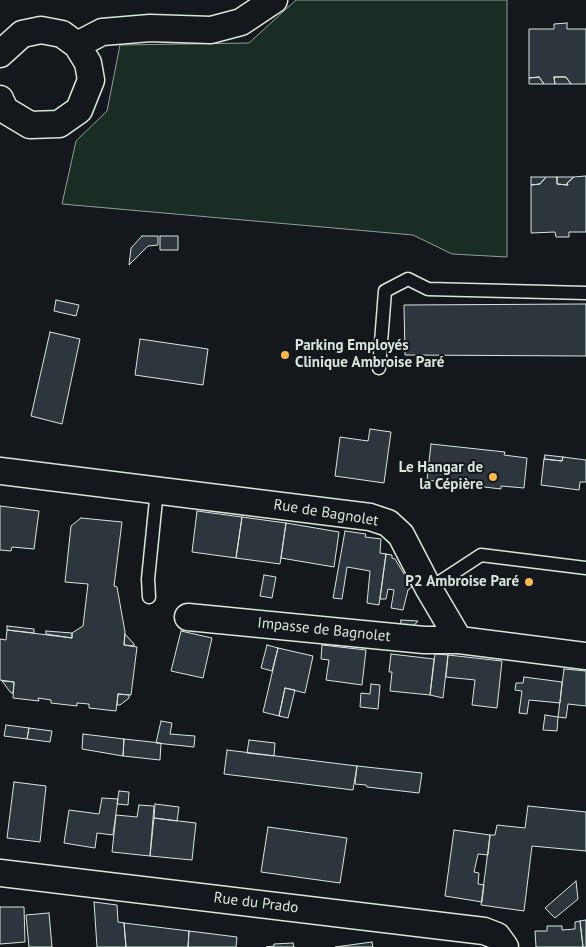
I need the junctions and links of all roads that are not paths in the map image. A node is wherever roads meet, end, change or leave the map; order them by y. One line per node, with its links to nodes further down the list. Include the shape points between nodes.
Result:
1 (274, 0): 2 (street, via 241,22 211,30 150,28 102,32)
2 (77, 45): 3 (street, via 62,34 41,30 22,34); 4 (street, via 88,63 91,80 79,110 59,124 30,126 5,110)
3 (0, 54)
4 (0, 99)
5 (586, 292): 6 (lane, via 428,289 408,280 385,291)
6 (379, 368)
7 (0, 472): 8 (street, Rue de Bagnolet)
8 (158, 490): 10 (street, Rue de Bagnolet, via 361,516 388,523 401,535); 11 (lane, via 148,579)
9 (586, 568): 10 (lane, via 481,555)
10 (429, 589): 13 (street, Rue de Bagnolet)
11 (149, 597)
12 (188, 617): 13 (street, Impasse de Bagnolet, via 424,640)
13 (459, 640): 14 (street)
14 (586, 656)
15 (0, 872): 16 (street, Rue du Prado, via 484,931 497,936)
16 (506, 947)

